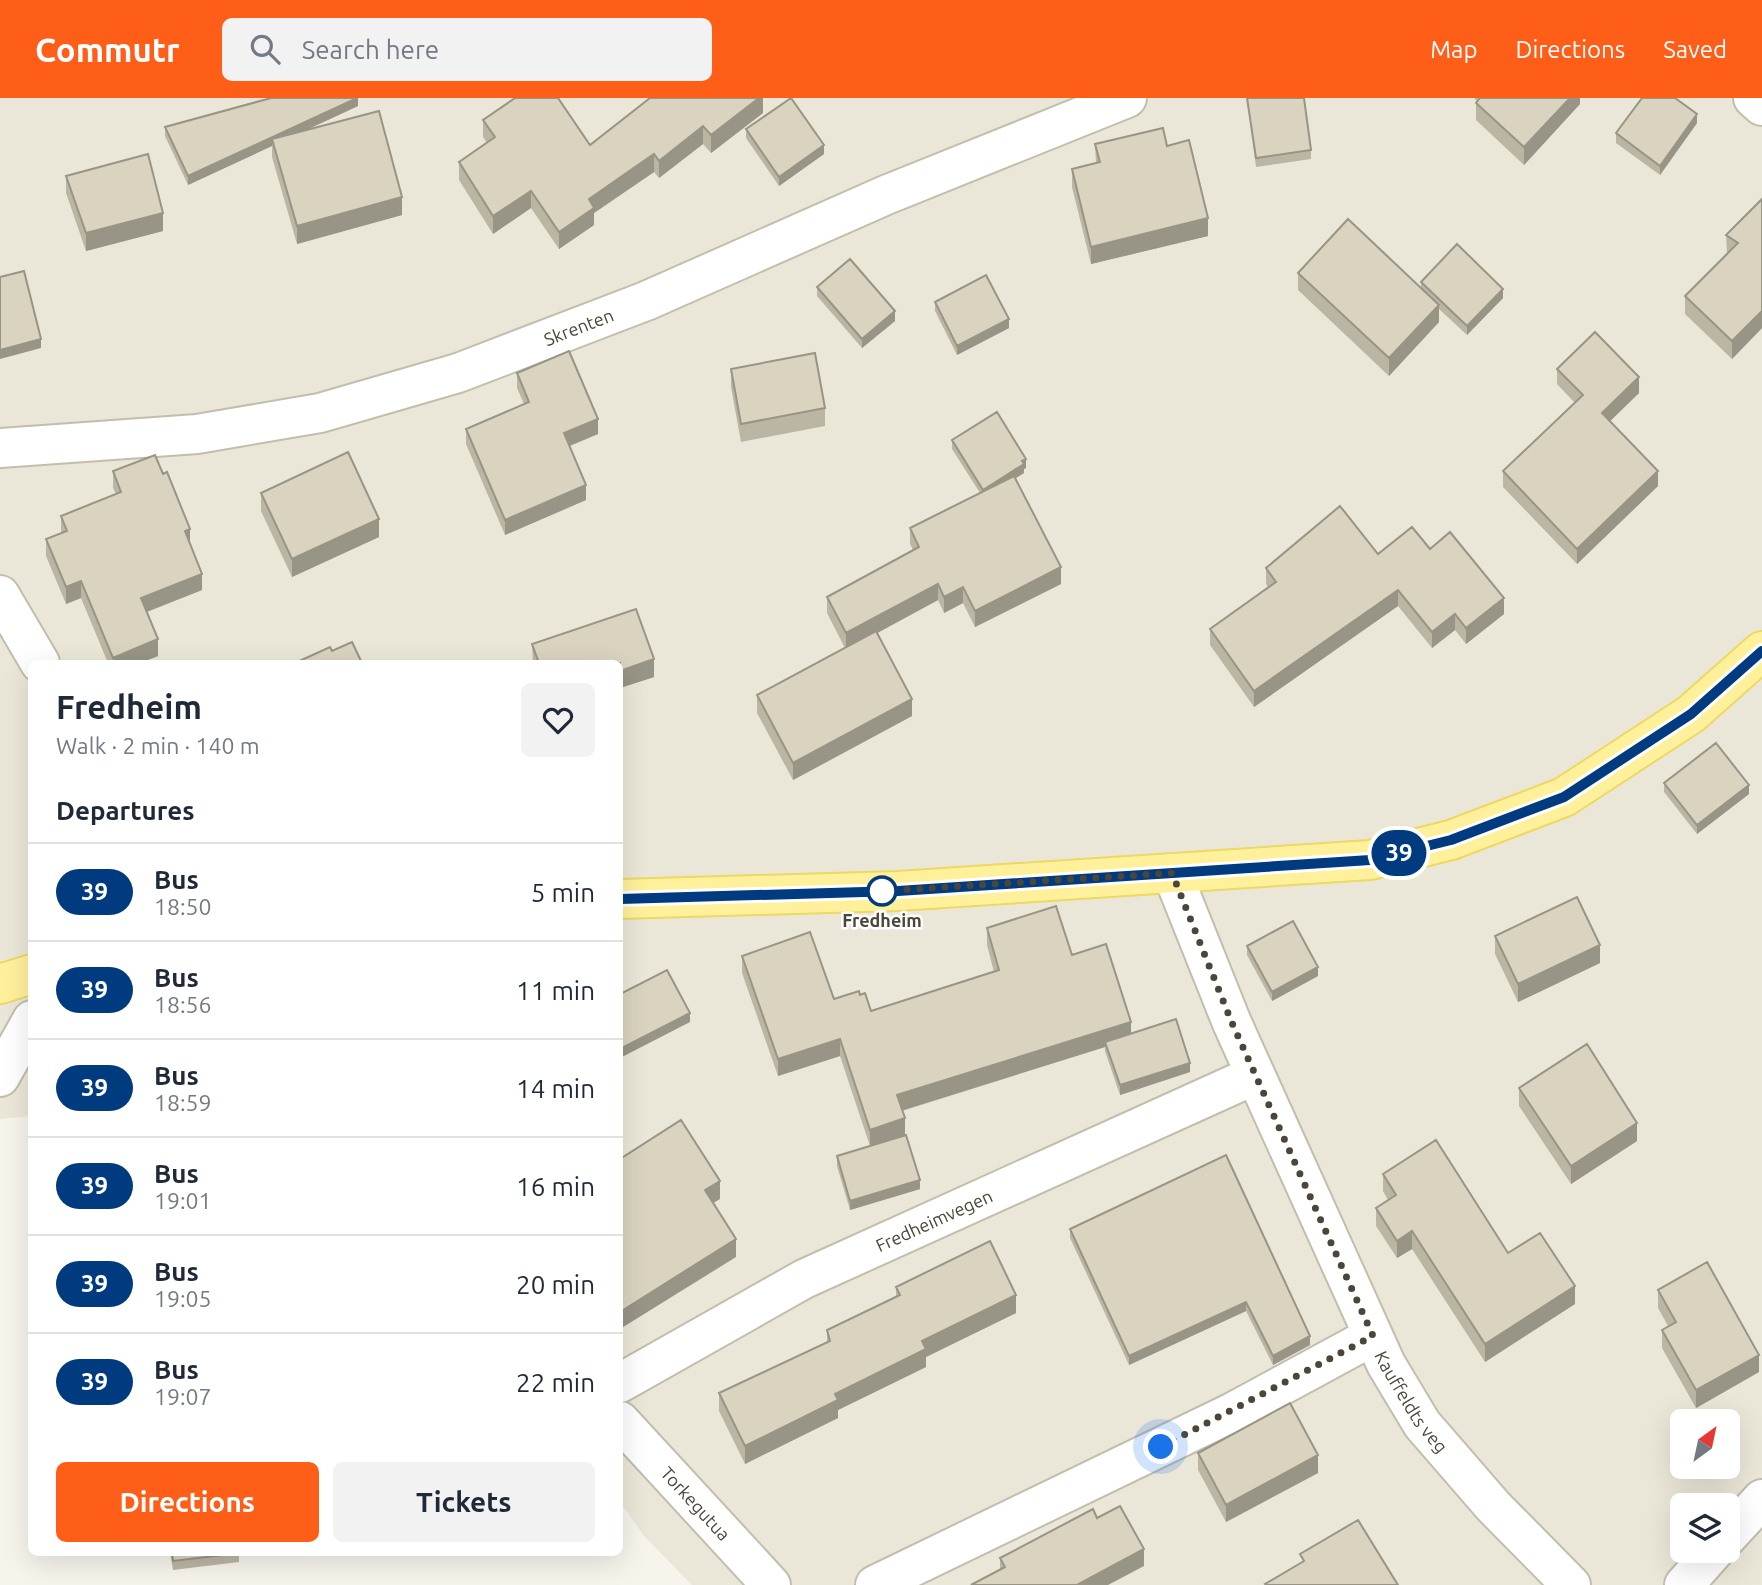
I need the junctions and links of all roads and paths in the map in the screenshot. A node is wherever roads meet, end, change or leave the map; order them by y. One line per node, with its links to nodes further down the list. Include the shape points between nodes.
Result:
1 (1127, 98): 4 (street, Skrenten, via 886,195 646,301 458,373 320,413 197,434)
2 (1753, 98): 3 (street)
3 (1762, 106)
4 (0, 448)
5 (0, 595): 7 (street)
6 (1762, 651): 8 (main road, via 1691,714 1564,797 1451,840 1370,860)
7 (38, 660)
8 (1172, 873): 9 (main road, via 898,891); 13 (street, Kauffeldts veg)
9 (623, 899)
10 (28, 975): 11 (main road)
11 (0, 984)
12 (28, 1027): 14 (street)
13 (1255, 1074): 15 (street, Kauffeldts veg); 16 (street, Fredheimvegen, via 816,1273)
14 (0, 1077)
15 (1373, 1336): 22 (street, via 1233,1412); 23 (street, Kauffeldts veg, via 1422,1424 1493,1506)
16 (623, 1380)
17 (623, 1424): 21 (street, Torkegutua)
18 (1762, 1499): 19 (street)
19 (1740, 1523)
20 (1703, 1563): 24 (street)
21 (771, 1585)
22 (875, 1585)
23 (1571, 1585)
24 (1684, 1585)

